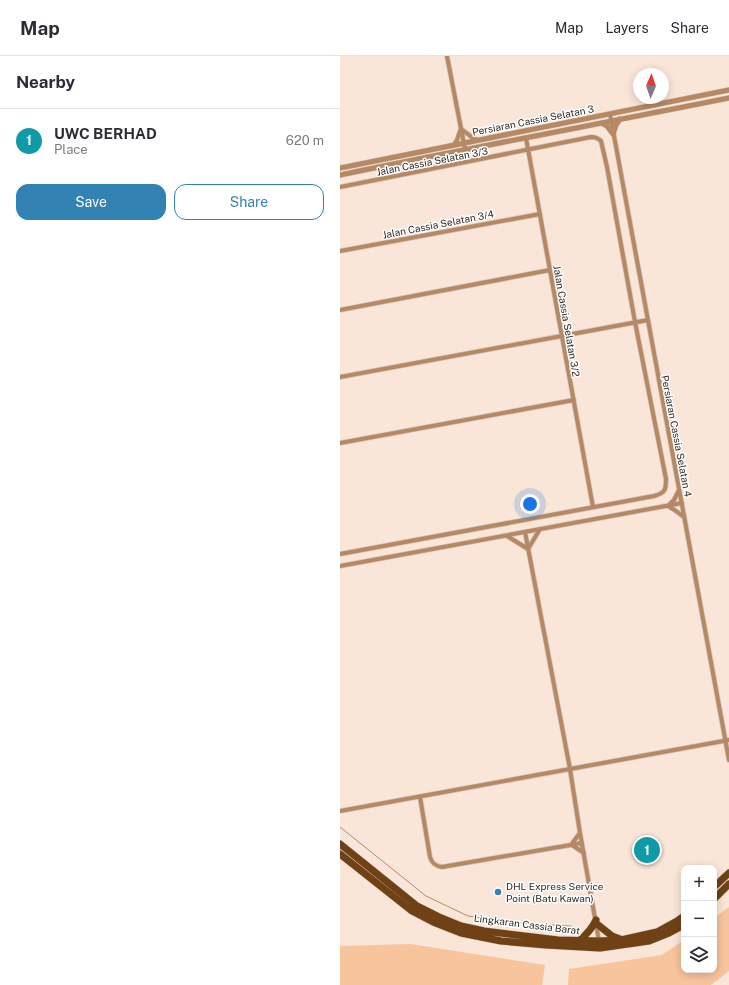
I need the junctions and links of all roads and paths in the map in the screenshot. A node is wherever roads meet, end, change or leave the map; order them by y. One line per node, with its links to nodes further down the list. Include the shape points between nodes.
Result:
1 (447, 56): 8 (street)
2 (729, 90): 4 (street, Persiaran Cassia Selatan 3)
3 (729, 98): 5 (street, Persiaran Cassia Selatan 3)
4 (610, 114): 6 (street, Persiaran Cassia Selatan 4); 11 (street, Persiaran Cassia Selatan 3)
5 (620, 120): 6 (street, Persiaran Cassia Selatan 3); 9 (street)
6 (611, 121): 7 (street, Persiaran Cassia Selatan 3); 9 (street, Persiaran Cassia Selatan 4)
7 (602, 123): 9 (street); 10 (street, Persiaran Cassia Selatan 3)
8 (461, 128): 11 (street); 12 (street); 13 (street)
9 (614, 134): 23 (street, Persiaran Cassia Selatan 4)
10 (526, 138): 14 (street, Persiaran Cassia Selatan 3); 15 (street, Jalan Cassia Selatan 3/2)
11 (478, 140): 12 (street, Persiaran Cassia Selatan 3)
12 (464, 143): 13 (street, Persiaran Cassia Selatan 3); 14 (street)
13 (454, 145): 16 (street, Persiaran Cassia Selatan 3)
14 (465, 149): 17 (street, Persiaran Cassia Selatan 3)
15 (528, 150): 18 (street, Jalan Cassia Selatan 3/3); 19 (street, Jalan Cassia Selatan 3/2); 24 (street, Jalan Cassia Selatan 3/3, via 591,137 601,141)
16 (340, 168)
17 (340, 175)
18 (340, 187)
19 (540, 214): 20 (street, Jalan Cassia Selatan 3/4); 21 (street, Jalan Cassia Selatan 3/2)
20 (340, 251)
21 (550, 270): 22 (street); 25 (street, Jalan Cassia Selatan 3/2)
22 (340, 310)
23 (648, 320): 24 (street); 29 (street, Persiaran Cassia Selatan 4)
24 (635, 322): 25 (street); 32 (street, via 666,488 661,494 654,496)
25 (562, 336): 26 (street); 27 (street, Jalan Cassia Selatan 3/2)
26 (340, 377)
27 (574, 400): 28 (street); 32 (street, Jalan Cassia Selatan 3/2)
28 (340, 443)
29 (679, 489): 30 (street, Persiaran Cassia Selatan 4); 31 (street)
30 (682, 503): 31 (street); 33 (street, Persiaran Cassia Selatan 4)
31 (668, 506): 33 (street); 34 (street)
32 (593, 507): 38 (street)
33 (684, 518): 40 (street, Persiaran Cassia Selatan 4)
34 (540, 529): 35 (street); 37 (street)
35 (525, 532): 36 (street); 37 (street)
36 (507, 536): 37 (street); 39 (street)
37 (528, 549): 42 (street)
38 (340, 554)
39 (340, 566)
40 (727, 740): 41 (street, Persiaran Cassia Selatan 4); 42 (street)
41 (729, 760)
42 (570, 769): 43 (street); 45 (street)
43 (420, 797): 44 (street); 48 (street, via 430,858 438,866)
44 (340, 810)
45 (580, 832): 46 (street); 48 (street)
46 (582, 843): 48 (street); 49 (street)
47 (340, 844): 59 (main road, Lingkaran Cassia Barat, via 417,906 461,926 484,931)
48 (571, 845): 49 (street)
49 (584, 853): 56 (street)
50 (340, 854): 57 (main road, Lingkaran Cassia Barat, via 412,911 462,933 501,941 600,948 649,941)
51 (729, 873): 52 (main road)
52 (717, 884)
53 (729, 884): 54 (main road)
54 (717, 896)
55 (681, 918): 58 (main road, Lingkaran Cassia Barat, via 657,932)
56 (596, 922): 58 (main road, via 612,936); 59 (main road); 60 (street)
57 (681, 927)
58 (621, 940): 60 (main road, Lingkaran Cassia Barat)
59 (579, 941): 60 (main road, Lingkaran Cassia Barat)
60 (599, 941)

